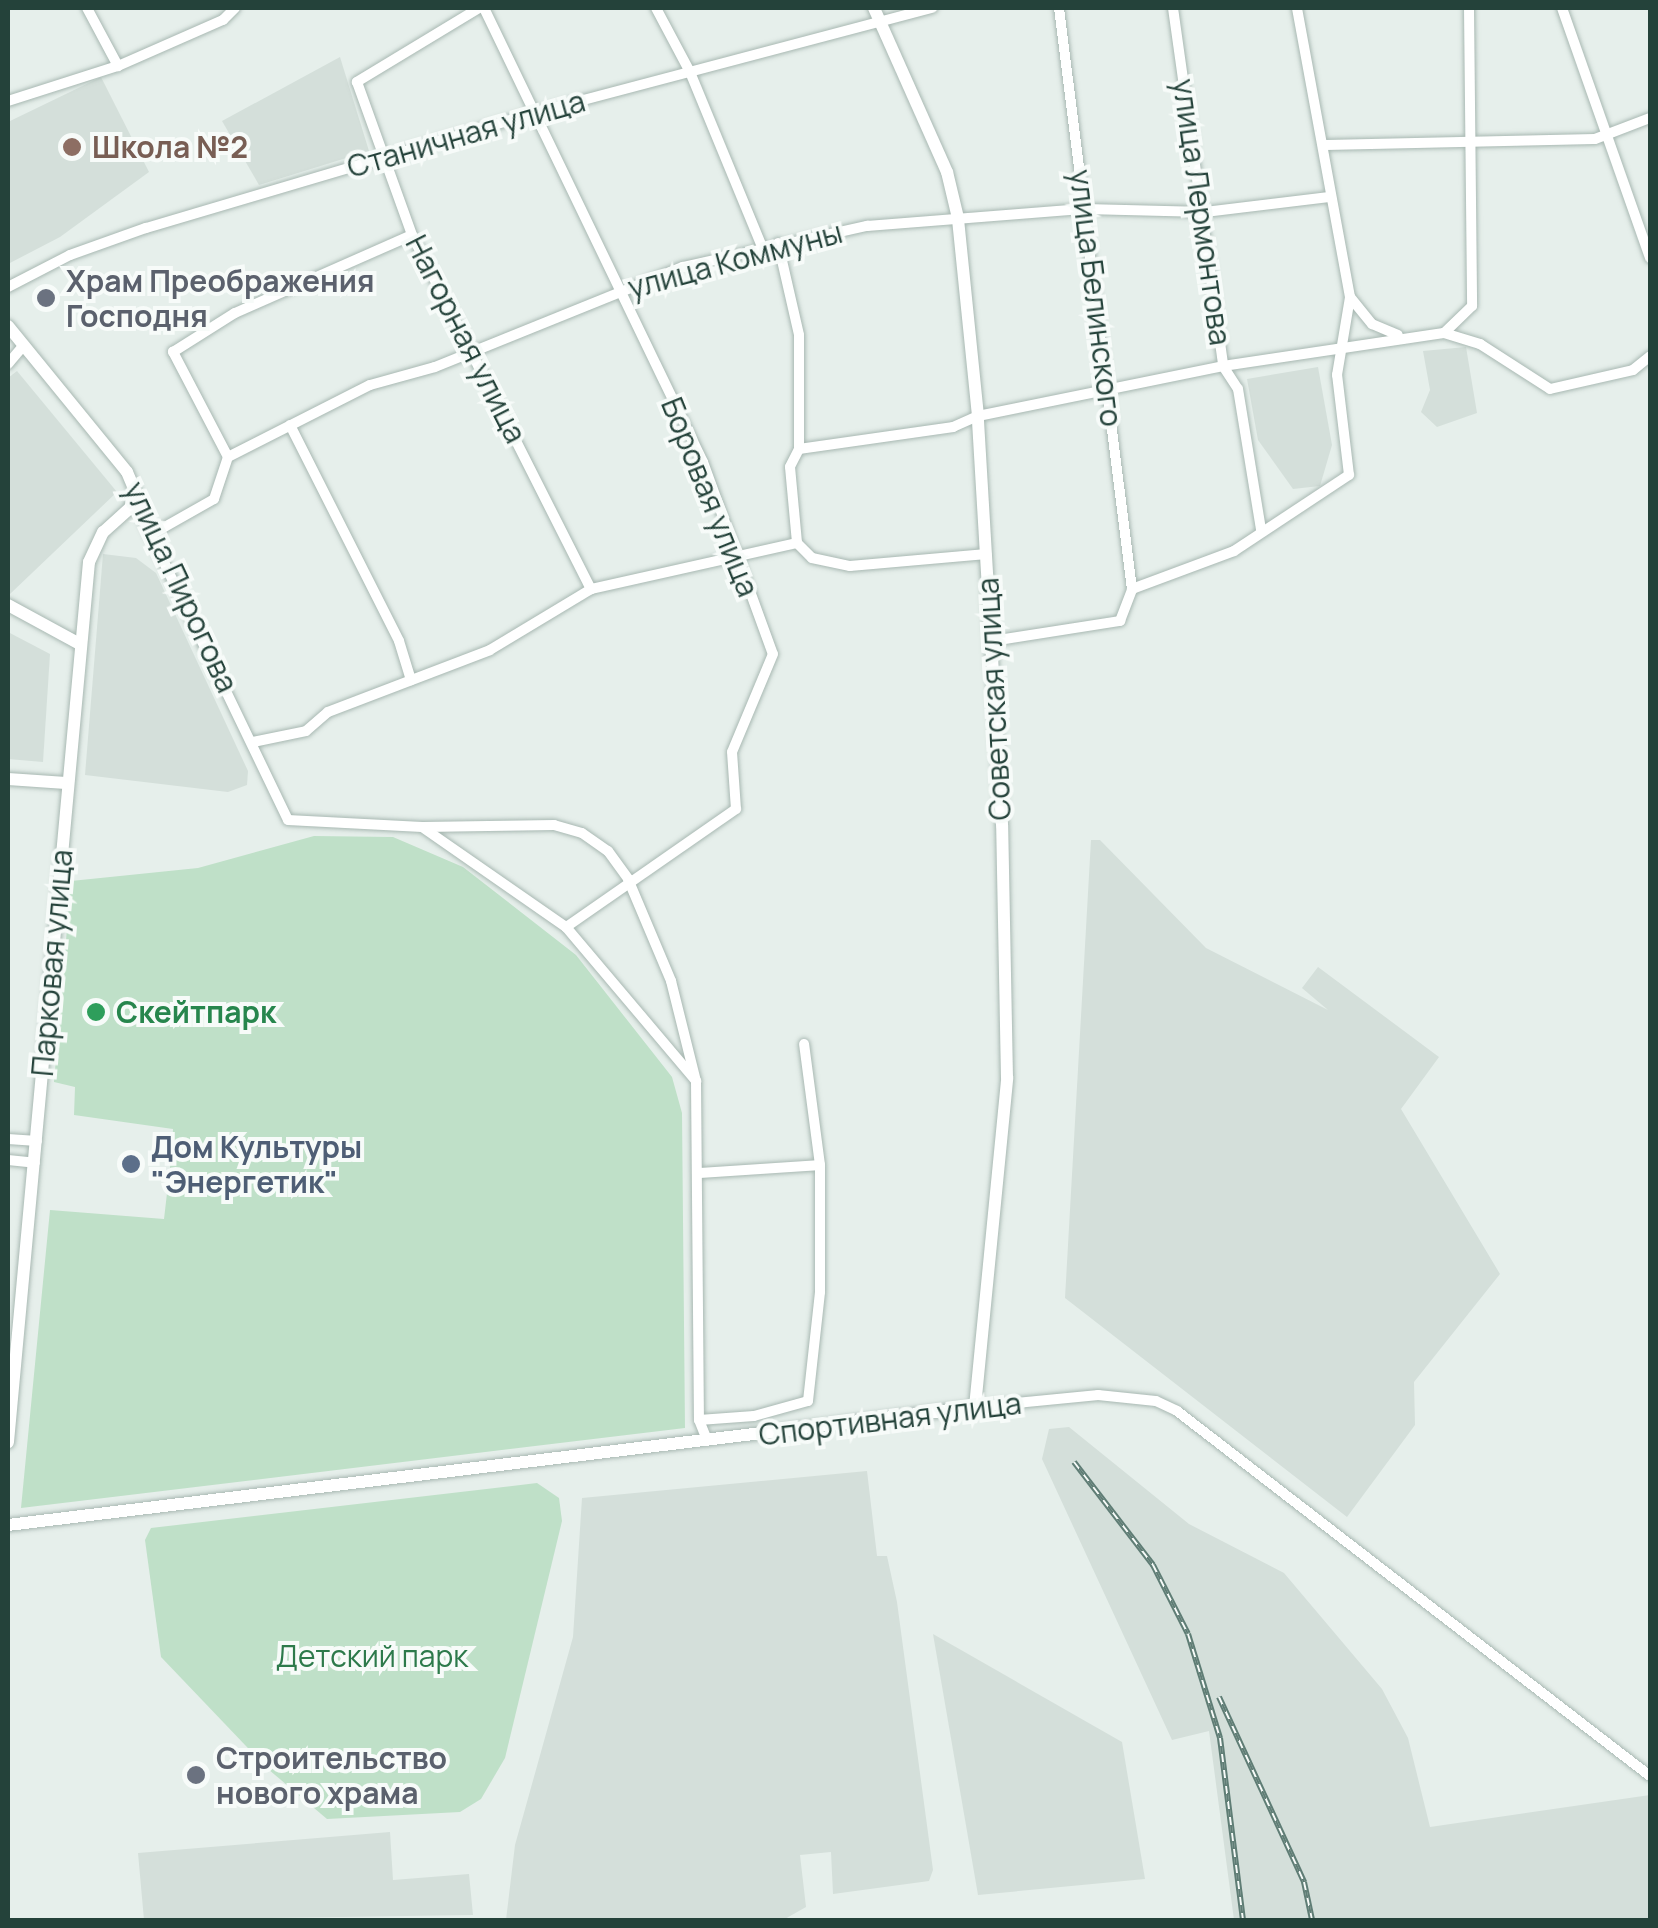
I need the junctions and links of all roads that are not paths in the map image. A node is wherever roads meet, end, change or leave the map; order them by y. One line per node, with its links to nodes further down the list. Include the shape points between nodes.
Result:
1 (87, 8): 12 (street)
2 (235, 8): 12 (street, via 223,20)
3 (482, 8): 15 (street, Боровая улица); 20 (street, Нагорная улица, via 357,82)
4 (656, 8): 13 (street)
5 (933, 8): 11 (street, Станичная улица)
6 (1059, 8): 22 (street, улица Белинского)
7 (1173, 8): 23 (street, улица Лермонтова)
8 (1297, 8): 19 (street)
9 (1470, 8): 18 (street)
10 (1562, 8): 17 (street)
11 (877, 13): 13 (street, Станичная улица); 24 (street, Советская улица, via 946,172)
12 (118, 66): 14 (street)
13 (690, 72): 15 (street, Станичная улица); 27 (street)
14 (8, 102)
15 (538, 112): 20 (street, Станичная улица); 30 (street, Боровая улица)
16 (1650, 118): 17 (street)
17 (1609, 131): 18 (street, via 1595,139); 28 (street)
18 (1469, 143): 19 (street); 33 (street, via 1472,306)
19 (1326, 145): 21 (street)
20 (382, 158): 25 (street, Нагорная улица); 29 (street, Станичная улица, via 106,241)
21 (1329, 197): 23 (street, улица Коммуны); 31 (street)
22 (1085, 208): 23 (street, улица Коммуны); 24 (street, улица Коммуны); 41 (street, улица Белинского)
23 (1205, 212): 40 (street, улица Лермонтова)
24 (958, 218): 26 (street, улица Коммуны); 42 (street, Советская улица)
25 (412, 235): 36 (street, Нагорная улица); 45 (street, via 235,313 173,352)
26 (778, 243): 27 (street, улица Коммуны); 44 (street, via 799,335)
27 (762, 247): 30 (street, улица Коммуны)
28 (1650, 258)
29 (8, 287)
30 (618, 290): 36 (street, улица Коммуны); 51 (street, Боровая улица, via 703,462)
31 (1350, 297): 34 (street, via 1372,324); 37 (street)
32 (8, 326): 35 (street, улица Пирогова)
33 (1444, 332): 34 (street); 38 (street, via 1480,344 1550,389 1633,370)
34 (1398, 335): 37 (street)
35 (24, 345): 39 (street); 46 (street, улица Пирогова, via 127,472)
36 (472, 349): 43 (street, улица Коммуны, via 370,384); 52 (street, Нагорная улица)
37 (1343, 351): 40 (street); 47 (street, via 1337,375 1348,476)
38 (1650, 356)
39 (8, 364)
40 (1222, 366): 41 (street); 47 (street, улица Лермонтова, via 1238,389)
41 (1108, 387): 42 (street); 53 (street, улица Белинского)
42 (978, 416): 44 (street, via 953,427); 50 (street, Советская улица)
43 (290, 425): 45 (street, улица Коммуны); 57 (street, via 399,641)
44 (799, 450): 49 (street, via 790,466)
45 (228, 456): 48 (street, via 214,498)
46 (134, 500): 48 (street, улица Пирогова); 56 (street, Парковая улица, via 91,554)
47 (1261, 530): 53 (street, via 1234,551)
48 (154, 533): 58 (street, улица Пирогова)
49 (798, 543): 50 (street, via 812,558 850,566); 51 (street)
50 (986, 554): 55 (street, Советская улица)
51 (735, 556): 52 (street); 62 (street, Боровая улица, via 773,654 732,752 736,809)
52 (591, 589): 57 (street, via 490,650)
53 (1132, 589): 55 (street, via 1120,621)
54 (8, 605): 56 (street)
55 (992, 640): 72 (street, Советская улица, via 1006,1078)
56 (78, 643): 60 (street, Парковая улица)
57 (411, 680): 58 (street, via 328,712 306,732)
58 (253, 742): 61 (street, улица Пирогова, via 288,820)
59 (8, 779): 60 (street)
60 (66, 783): 67 (street, Парковая улица)
61 (422, 827): 62 (street, via 554,825 608,851); 63 (street)
62 (628, 879): 63 (street, Боровая улица); 65 (street, via 671,981)
63 (566, 927): 65 (street)
64 (804, 1044): 70 (street)
65 (696, 1081): 71 (street)
66 (8, 1138): 67 (street)
67 (37, 1141): 69 (street, Парковая улица)
68 (8, 1160): 69 (street)
69 (35, 1162): 75 (street, Парковая улица)
70 (820, 1165): 71 (street); 73 (street, via 820,1292 808,1401 754,1416)
71 (701, 1173): 73 (street)
72 (975, 1407): 74 (street, Спортивная улица); 77 (street, Спортивная улица, via 1098,1395 1156,1400 1177,1411)
73 (699, 1420): 74 (street)
74 (707, 1440): 76 (street, Спортивная улица)
75 (8, 1442)
76 (8, 1525)
77 (1650, 1776)

